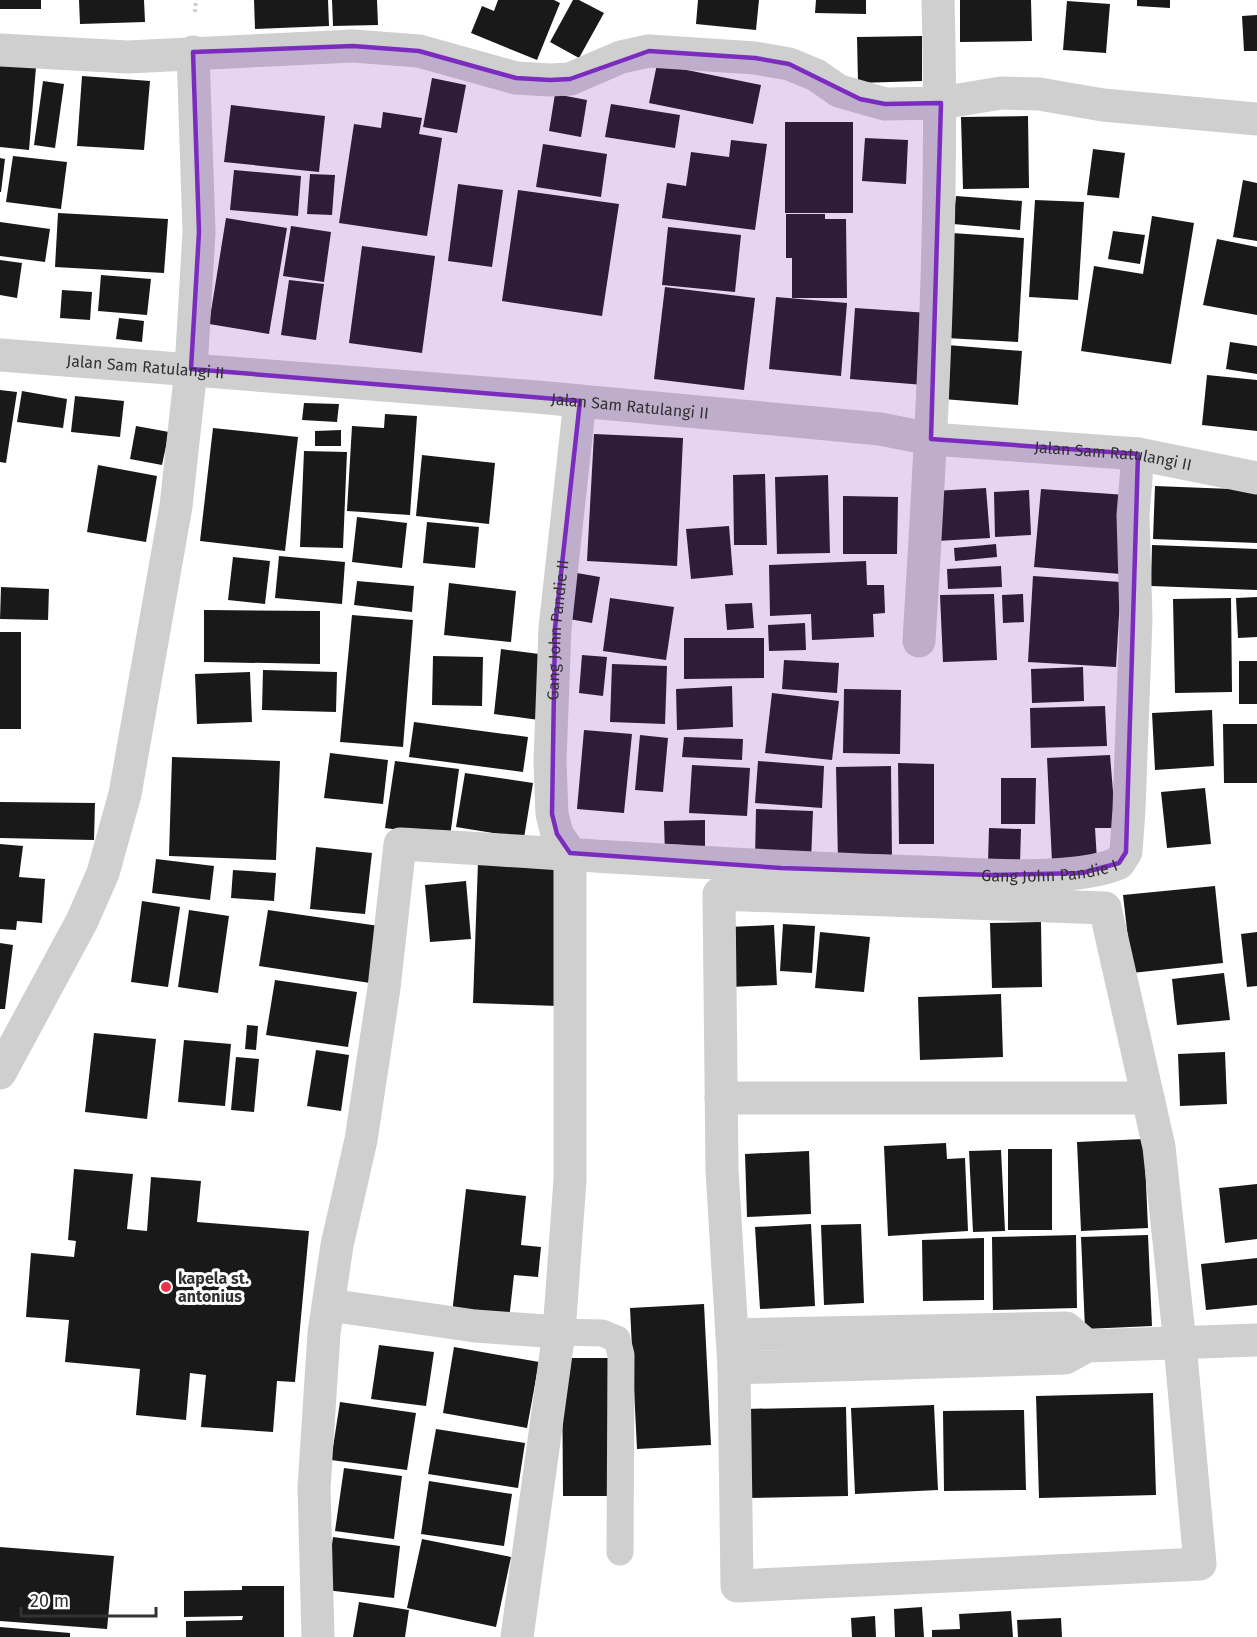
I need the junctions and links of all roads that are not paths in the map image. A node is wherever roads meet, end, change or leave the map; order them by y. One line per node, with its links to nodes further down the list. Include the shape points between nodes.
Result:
1 (938, 0): 4 (street)
2 (0, 50): 3 (street, via 128,57)
3 (193, 52): 4 (street, via 322,46 397,49 449,57 516,78 550,80 570,79 621,57 649,51 754,58 789,64 860,99 885,104); 7 (street, via 199,232)
4 (941, 103): 5 (street, via 1001,93 1039,94 1103,105); 9 (street)
5 (1257, 119)
6 (0, 355): 7 (street, Jalan Sam Ratulangi II)
7 (191, 369): 8 (street, Jalan Sam Ratulangi II); 14 (street, via 176,506 125,794 103,873 82,921)
8 (580, 401): 9 (street, Jalan Sam Ratulangi II, via 880,429); 13 (street, Gang John Pandie II, via 555,628 550,761 552,814 557,834)
9 (931, 439): 10 (street, Jalan Sam Ratulangi II); 12 (street)
10 (1138, 454): 11 (street, Jalan Sam Ratulangi II); 13 (street, Gang John Pandie I, via 1129,809 1126,852 1119,863 1082,873 992,875 781,868)
11 (1257, 478)
12 (919, 641)
13 (570, 853): 17 (street, Gang John Pandie I, via 400,844 361,1140 337,1245); 18 (street, via 570,1180)
14 (0, 1072)
15 (721, 1098): 16 (street); 16 (street, via 719,894 1105,908); 19 (street)
16 (1148, 1098): 21 (street, via 1159,1147)
17 (329, 1305): 18 (street, via 475,1326); 25 (street, via 314,1488)
18 (558, 1332): 24 (lane, via 602,1333 617,1339 621,1355); 26 (street)
19 (732, 1335): 22 (street, via 1066,1328); 23 (street)
20 (1257, 1340): 21 (street)
21 (1180, 1344): 22 (street); 23 (street, via 1200,1564 737,1586)
22 (1087, 1346): 23 (street, via 1065,1358)
23 (734, 1368)
24 (620, 1552)
25 (318, 1637)
26 (517, 1637)

